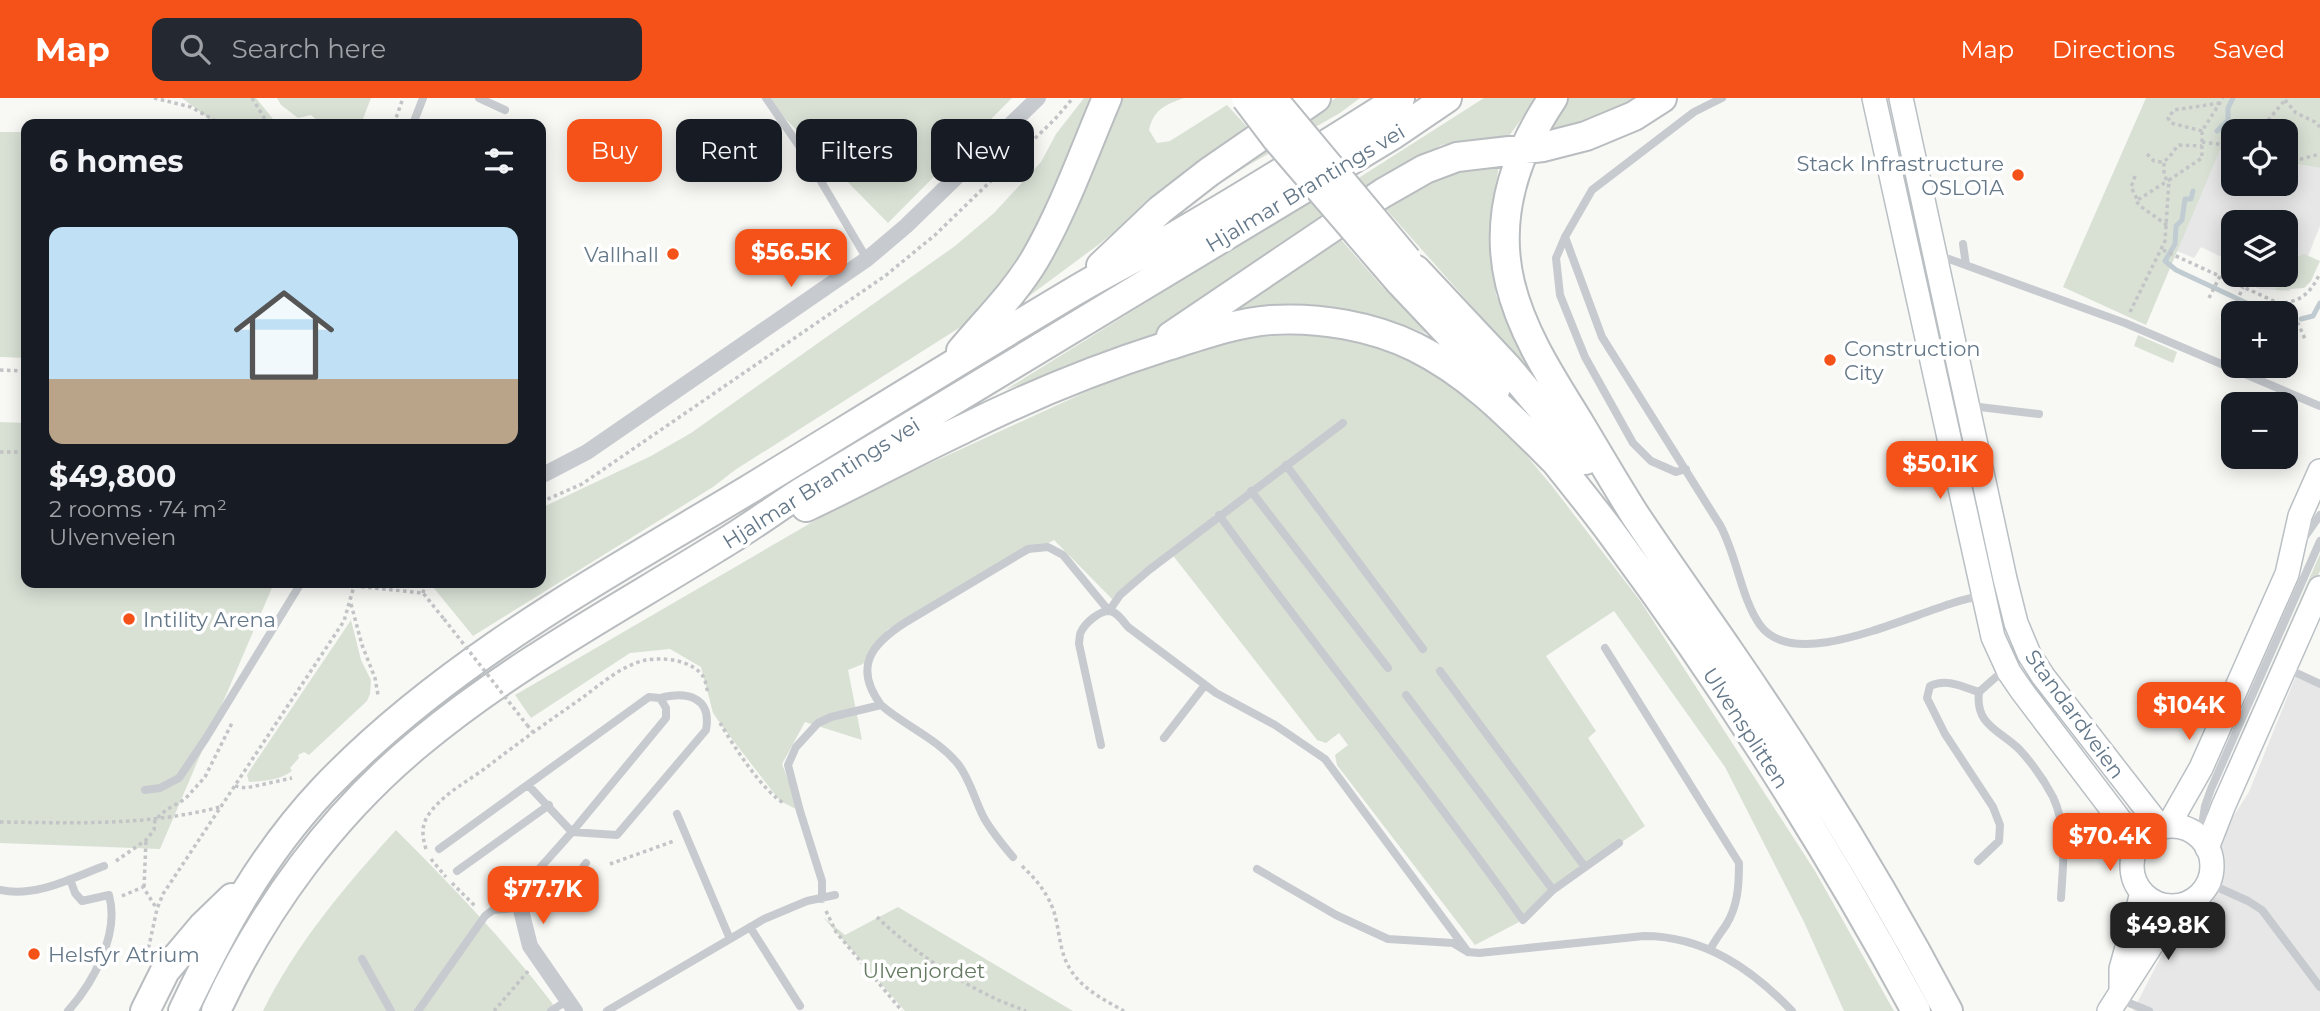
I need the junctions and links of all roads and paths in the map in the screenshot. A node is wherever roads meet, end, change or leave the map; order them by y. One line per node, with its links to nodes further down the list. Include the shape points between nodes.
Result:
1 (154, 98): 25 (path, via 191,107)
2 (252, 98): 26 (path)
3 (403, 98): 27 (path)
4 (423, 98): 28 (lane)
5 (479, 98): 24 (lane)
6 (766, 98): 47 (lane)
7 (1038, 98): 47 (street)
8 (1107, 98): 63 (highway, via 1034,261)
9 (1246, 98): 50 (highway, bridge, via 1277,138)
10 (1272, 98): 50 (highway, bridge)
11 (1316, 98): 53 (highway, via 1160,210)
12 (1400, 98): 53 (highway, Hjalmar Brantings vei, via 1177,235)
13 (1447, 98): 81 (highway, Hjalmar Brantings vei)
14 (1553, 98): 34 (highway)
15 (1662, 98): 34 (highway, via 1608,128 1564,143)
16 (1722, 98): 43 (lane, via 1694,112 1592,190)
17 (1874, 98): 89 (street, Standardveien)
18 (1901, 98): 46 (street, Standardveien)
19 (2223, 98): 22 (path)
20 (2285, 99): 29 (path); 30 (path, via 2296,113)
21 (2196, 100): 23 (path)
22 (2220, 103): 23 (path); 31 (path)
23 (2197, 106): 31 (path, via 2174,110 2168,118 2171,123)
24 (505, 110)
25 (212, 119)
26 (265, 119)
27 (396, 119)
28 (415, 119)
29 (2269, 119)
30 (2320, 127)
31 (2202, 131): 32 (path)
32 (2202, 144): 33 (path); 38 (path, via 2179,145); 40 (path, via 2202,158)
33 (2221, 145)
34 (1523, 149): 61 (highway, via 1457,157 1425,169); 77 (highway, via 1506,215 1512,291 1538,354)
35 (2147, 154): 38 (path, via 2154,162)
36 (2320, 155): 37 (path)
37 (2298, 159)
38 (2164, 162): 40 (path)
39 (2135, 176): 41 (path, via 2131,187)
40 (2168, 180): 41 (path); 42 (path)
41 (2137, 199): 42 (path)
42 (2168, 225): 45 (path)
43 (1564, 237): 73 (lane, via 1602,337); 73 (lane, via 1556,258 1560,295 1585,357 1633,443 1651,461 1676,472)
44 (1962, 244): 48 (lane)
45 (2166, 251): 51 (path); 59 (path)
46 (1935, 258): 48 (lane); 65 (street, Standardveien)
47 (867, 259): 75 (street, via 587,452)
48 (1966, 265): 59 (lane)
49 (2320, 273): 57 (path, via 2310,291)
50 (1408, 276): 71 (highway); 77 (highway, via 1507,367)
51 (2220, 276): 54 (path)
52 (2243, 287): 55 (path); 56 (path)
53 (1078, 289): 63 (highway, Hjalmar Brantings vei)
54 (2210, 298)
55 (2236, 301)
56 (2276, 301)
57 (2294, 301)
58 (2298, 322): 60 (path)
59 (2124, 323): 66 (lane)
60 (2305, 339)
61 (1149, 352): 71 (highway, via 1271,320 1329,322 1363,329 1392,337 1443,363 1503,409); 81 (highway, via 995,414)
62 (0, 370): 64 (path)
63 (944, 370): 137 (highway, Hjalmar Brantings vei, via 523,627 457,673 402,716 323,791)
64 (21, 371)
65 (1968, 405): 67 (lane); 119 (street, Standardveien, via 2021,638 2043,676)
66 (2320, 406)
67 (2039, 414)
68 (1343, 423): 72 (lane)
69 (0, 452): 70 (path)
70 (21, 452)
71 (1554, 460): 175 (highway, Ulvensplitten, via 1651,587 1758,746 1860,910)
72 (1286, 465): 76 (lane); 93 (lane)
73 (1686, 469): 89 (lane, via 1728,539 1758,622 1775,638 1825,644)
74 (2320, 471): 82 (street, via 2300,516)
75 (546, 474)
76 (1251, 491): 78 (lane); 94 (lane)
77 (1634, 513): 176 (highway, Ulvensplitten, via 1815,781)
78 (1219, 515): 91 (lane, via 1120,595); 141 (lane, via 1524,920)
79 (2320, 515): 82 (lane)
80 (2320, 541): 124 (lane, via 2211,789 2205,806)
81 (718, 547): 165 (highway, Hjalmar Brantings vei, via 542,654 418,743 316,849 254,937)
82 (2287, 574): 119 (street, via 2202,768)
83 (298, 588): 113 (lane, via 179,778)
84 (355, 588): 90 (path)
85 (381, 588): 88 (path)
86 (424, 588): 88 (path)
87 (2320, 588): 95 (street)
88 (423, 593): 107 (path, bridge)
89 (1983, 596): 97 (street, Standardveien, via 1993,637)
90 (350, 601): 101 (path); 112 (path, via 344,621)
91 (1109, 611): 99 (lane); 105 (lane, via 1058,551 1028,549 879,642 867,673 872,694); 109 (lane, via 1089,622 1079,644)
92 (1605, 648): 153 (lane, via 1739,863 1739,892)
93 (1423, 649)
94 (1388, 668)
95 (2285, 668): 98 (lane); 124 (street)
96 (1440, 671): 133 (lane)
97 (2009, 672): 100 (lane); 126 (street, Standardveien)
98 (2320, 684)
99 (1205, 685): 108 (lane); 154 (lane, via 1325,759)
100 (1979, 692): 129 (lane, via 1938,683 1930,687 1927,698 2000,825 1999,841); 144 (lane, via 1982,717 2037,771 2061,818)
101 (378, 695)
102 (1406, 695): 141 (lane)
103 (660, 698): 111 (lane, via 649,697); 120 (lane, via 666,718); 120 (lane, via 693,697 705,710 706,730 617,835)
104 (710, 702): 107 (path, via 705,679 690,665 645,660 616,674)
105 (881, 705): 116 (lane, via 831,717 804,736 788,765); 128 (lane, via 960,766 984,818)
106 (717, 720): 116 (path, via 773,794)
107 (533, 732): 123 (path, via 436,806 423,827)
108 (1164, 737)
109 (1101, 745)
110 (292, 778): 112 (path, via 246,788)
111 (528, 785): 114 (lane); 127 (lane)
112 (235, 786): 115 (path)
113 (145, 790)
114 (549, 805): 120 (lane); 135 (lane)
115 (221, 807): 118 (path, via 128,823); 149 (path)
116 (800, 811): 145 (lane, via 822,881)
117 (677, 814): 121 (lane)
118 (0, 822)
119 (2164, 827): 124 (street, via 2182,828); 126 (street, via 2146,835)
120 (572, 832): 147 (lane, via 539,869)
121 (687, 837): 131 (path); 152 (lane)
122 (146, 840): 139 (path)
123 (424, 843)
124 (2204, 843): 138 (street, via 2212,867)
125 (1619, 844): 133 (lane)
126 (2137, 846): 142 (street, via 2132,869)
127 (439, 849)
128 (1013, 857): 173 (path, via 1050,900 1063,956 1073,974)
129 (1978, 861)
130 (586, 863): 147 (lane, via 556,905)
131 (610, 864)
132 (104, 866): 136 (lane)
133 (1585, 867): 141 (lane)
134 (1257, 869): 154 (lane, via 1373,934 1453,943)
135 (457, 871)
136 (70, 879): 140 (lane, via 24,892); 146 (lane, via 82,901 109,895)
137 (252, 879): 163 (highway, via 165,971); 164 (highway)
138 (2208, 883): 148 (street, via 2195,899); 158 (lane, via 2262,910)
139 (144, 887): 146 (path); 149 (path)
140 (0, 890)
141 (1553, 890)
142 (2142, 893): 148 (street, via 2158,904); 159 (street)
143 (835, 895): 145 (lane)
144 (2061, 898)
145 (822, 899): 151 (lane, via 807,901); 171 (path, via 836,932)
146 (110, 901): 162 (lane, via 111,922 104,949 81,996)
147 (520, 906): 160 (street, via 530,946); 167 (lane, via 493,910 485,916)
148 (2180, 906): 159 (street)
149 (157, 909): 155 (path)
150 (877, 917): 172 (path, via 899,939 953,974)
151 (750, 927): 152 (lane); 161 (lane)
152 (730, 939): 170 (lane)
153 (1710, 950): 154 (lane, via 1687,940 1644,936); 174 (lane, via 1762,982)
154 (1468, 952)
155 (146, 958)
156 (362, 959): 166 (lane)
157 (531, 967): 168 (path)
158 (2320, 987)
159 (2116, 1000): 177 (lane)
160 (571, 1006): 169 (lane)
161 (800, 1006)
162 (68, 1011)
163 (145, 1011)
164 (183, 1011)
165 (216, 1011)
166 (391, 1011)
167 (418, 1011)
168 (494, 1011)
169 (551, 1011)
170 (607, 1011)
171 (902, 1011)
172 (1026, 1011)
173 (1124, 1011)
174 (1793, 1011)
175 (1916, 1011)
176 (1948, 1011)
177 (2150, 1011)

